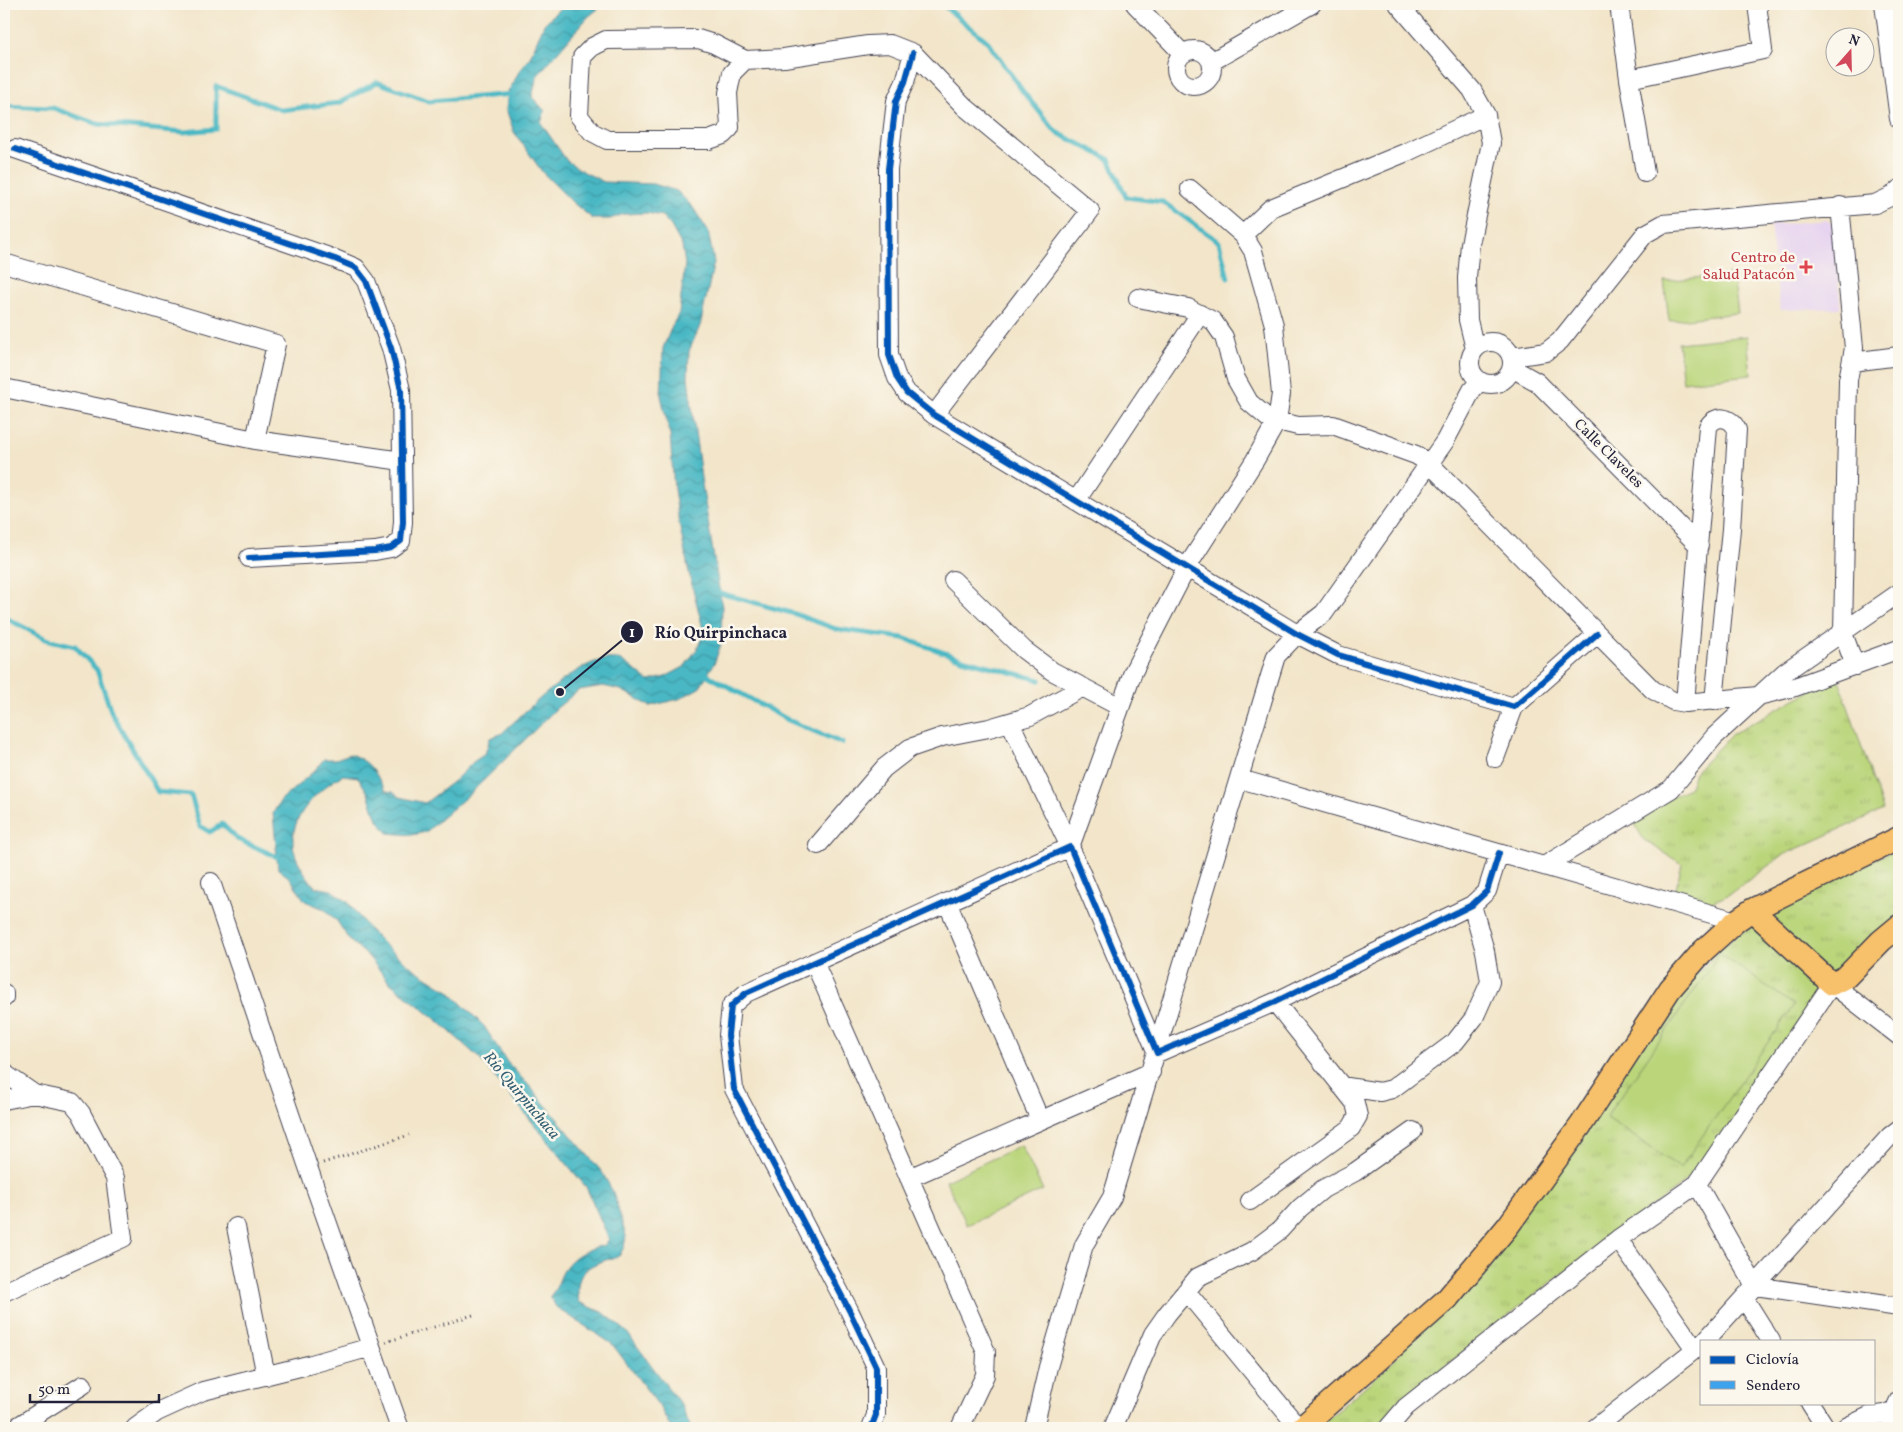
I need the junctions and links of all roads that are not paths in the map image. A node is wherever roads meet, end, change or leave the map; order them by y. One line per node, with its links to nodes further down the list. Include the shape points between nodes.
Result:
1 (1136, 4): 8 (street)
2 (1312, 4): 10 (street)
3 (1398, 4): 12 (street, via 1472,90)
4 (1619, 4): 11 (street)
5 (1757, 4): 11 (street, via 1762,50)
6 (1884, 4): 13 (street)
7 (913, 52): 9 (street, via 890,44 868,45 784,58); 29 (street, via 896,102 888,170 889,355 897,378 908,393); 29 (street, via 965,107 1090,211)
8 (1183, 54): 10 (street, via 1198,50); 10 (street, via 1177,63 1178,74 1191,86 1208,80)
9 (745, 60): 9 (street, via 714,44 698,40 606,40 592,46 582,57 579,116 592,132 607,140 709,140 723,135 730,128 728,93 732,73)
10 (1211, 62)
11 (1629, 79): 15 (street)
12 (1486, 114): 19 (street, via 1407,152 1271,208); 23 (street, via 1491,143 1470,244 1467,278 1468,320)
13 (1899, 119)
14 (15, 149): 32 (street, via 356,268 366,281 391,348 401,390)
15 (1645, 173)
16 (1190, 189): 19 (street)
17 (1899, 189): 18 (street, via 1875,204)
18 (1840, 206): 25 (street, via 1663,224 1645,234 1560,340 1546,352); 26 (street, via 1854,348)
19 (1243, 235): 30 (street, via 1253,251 1274,325 1281,394)
20 (4, 262): 31 (street, via 276,344)
21 (1138, 298): 22 (street, via 1188,308)
22 (1200, 314): 30 (street, via 1213,321 1224,337 1236,379 1249,402 1269,419); 34 (street)
23 (1475, 349): 25 (street, via 1492,342 1504,346); 27 (street, via 1471,355 1471,370)
24 (1899, 356): 26 (street)
25 (1512, 362): 27 (street, via 1506,379 1500,383); 35 (street, Calle Claveles, via 1537,382)
26 (1852, 362): 40 (street, via 1848,380)
27 (1480, 381): 33 (street)
28 (4, 388): 31 (street)
29 (934, 415): 34 (street)
30 (1277, 421): 33 (street, via 1298,426 1332,425 1416,455); 37 (street)
31 (255, 440): 32 (street)
32 (402, 461): 36 (street, via 401,541 391,548)
33 (1430, 464): 41 (street, via 1324,613); 42 (street)
34 (1076, 501): 37 (street)
35 (1699, 546): 47 (street, via 1708,427 1711,421 1726,419 1735,424 1737,430); 48 (street)
36 (249, 558)
37 (1187, 567): 41 (street); 49 (street, via 1133,672)
38 (953, 580): 45 (street, via 1024,650 1052,671)
39 (1899, 593): 40 (street)
40 (1843, 633): 44 (street); 46 (street, via 1785,672)
41 (1297, 634): 50 (street, via 1338,655); 53 (street, via 1276,656)
42 (1597, 634): 48 (street, via 1653,690); 50 (street)
43 (1899, 649): 44 (street)
44 (1855, 666): 46 (street)
45 (1083, 687): 49 (street); 51 (street, via 1030,716)
46 (1758, 696): 47 (street); 58 (street, via 1714,737 1671,788)
47 (1714, 700): 48 (street)
48 (1685, 703)
49 (1120, 707): 56 (street)
50 (1514, 707): 52 (street)
51 (1010, 722): 55 (street, via 942,737 910,748 884,768); 56 (street)
52 (1495, 758)
53 (1240, 779): 57 (street); 70 (street)
54 (1899, 838): 62 (main road)
55 (818, 845)
56 (1070, 847): 60 (street); 70 (street)
57 (1499, 853): 58 (street); 61 (street, via 1487,891)
58 (1544, 866): 62 (street)
59 (211, 882): 92 (street)
60 (947, 902): 64 (street); 76 (street)
61 (1472, 905): 68 (street); 73 (street, via 1490,982 1474,1018 1455,1042 1392,1089 1380,1092)
62 (1744, 916): 65 (main road); 104 (main road, via 1703,951 1670,989 1581,1125 1508,1226 1447,1299)
63 (1899, 926): 65 (main road, via 1846,977)
64 (814, 962): 79 (street); 100 (street, via 746,993 731,1006 728,1035 734,1089 876,1367 876,1415)
65 (1832, 984): 69 (street); 80 (street)
66 (4, 993): 67 (street)
67 (4, 998)
68 (1275, 1002): 70 (street); 73 (street)
69 (1899, 1036)
70 (1157, 1053): 72 (street)
71 (4, 1071): 74 (street)
72 (1151, 1072): 76 (street); 102 (street, via 1112,1197 1084,1245 1048,1367)
73 (1342, 1086): 81 (street, via 1355,1103 1358,1116 1350,1128)
74 (34, 1094): 75 (street); 85 (street, via 72,1102 81,1113 115,1178 123,1238)
75 (4, 1100)
76 (1040, 1120): 79 (street)
77 (1899, 1129): 86 (street)
78 (1413, 1131): 84 (street, via 1355,1172 1323,1189 1280,1230 1252,1251 1198,1277)
79 (909, 1178): 101 (street, via 986,1352 985,1375)
80 (1697, 1184): 83 (street); 86 (street)
81 (1250, 1200)
82 (236, 1227): 93 (street)
83 (1618, 1239): 90 (street); 105 (street, via 1406,1408)
84 (1186, 1291): 103 (street, via 1153,1334); 104 (street)
85 (4, 1292)
86 (1750, 1292): 87 (street); 88 (street); 89 (street)
87 (1899, 1307)
88 (1706, 1340)
89 (1771, 1340)
90 (1700, 1344)
91 (1700, 1346): 106 (street)
92 (371, 1347): 93 (street); 97 (street)
93 (266, 1376): 99 (street, via 202,1391 157,1412)
94 (83, 1385): 98 (street)
95 (1811, 1404): 107 (street)
96 (1894, 1414): 108 (street, via 1869,1416)
97 (399, 1426)
98 (15, 1428)
99 (134, 1428)
100 (871, 1428)
101 (960, 1428)
102 (1034, 1428)
103 (1114, 1428)
104 (1300, 1428)
105 (1388, 1428)
106 (1595, 1428)
107 (1826, 1428)
108 (1844, 1428)

